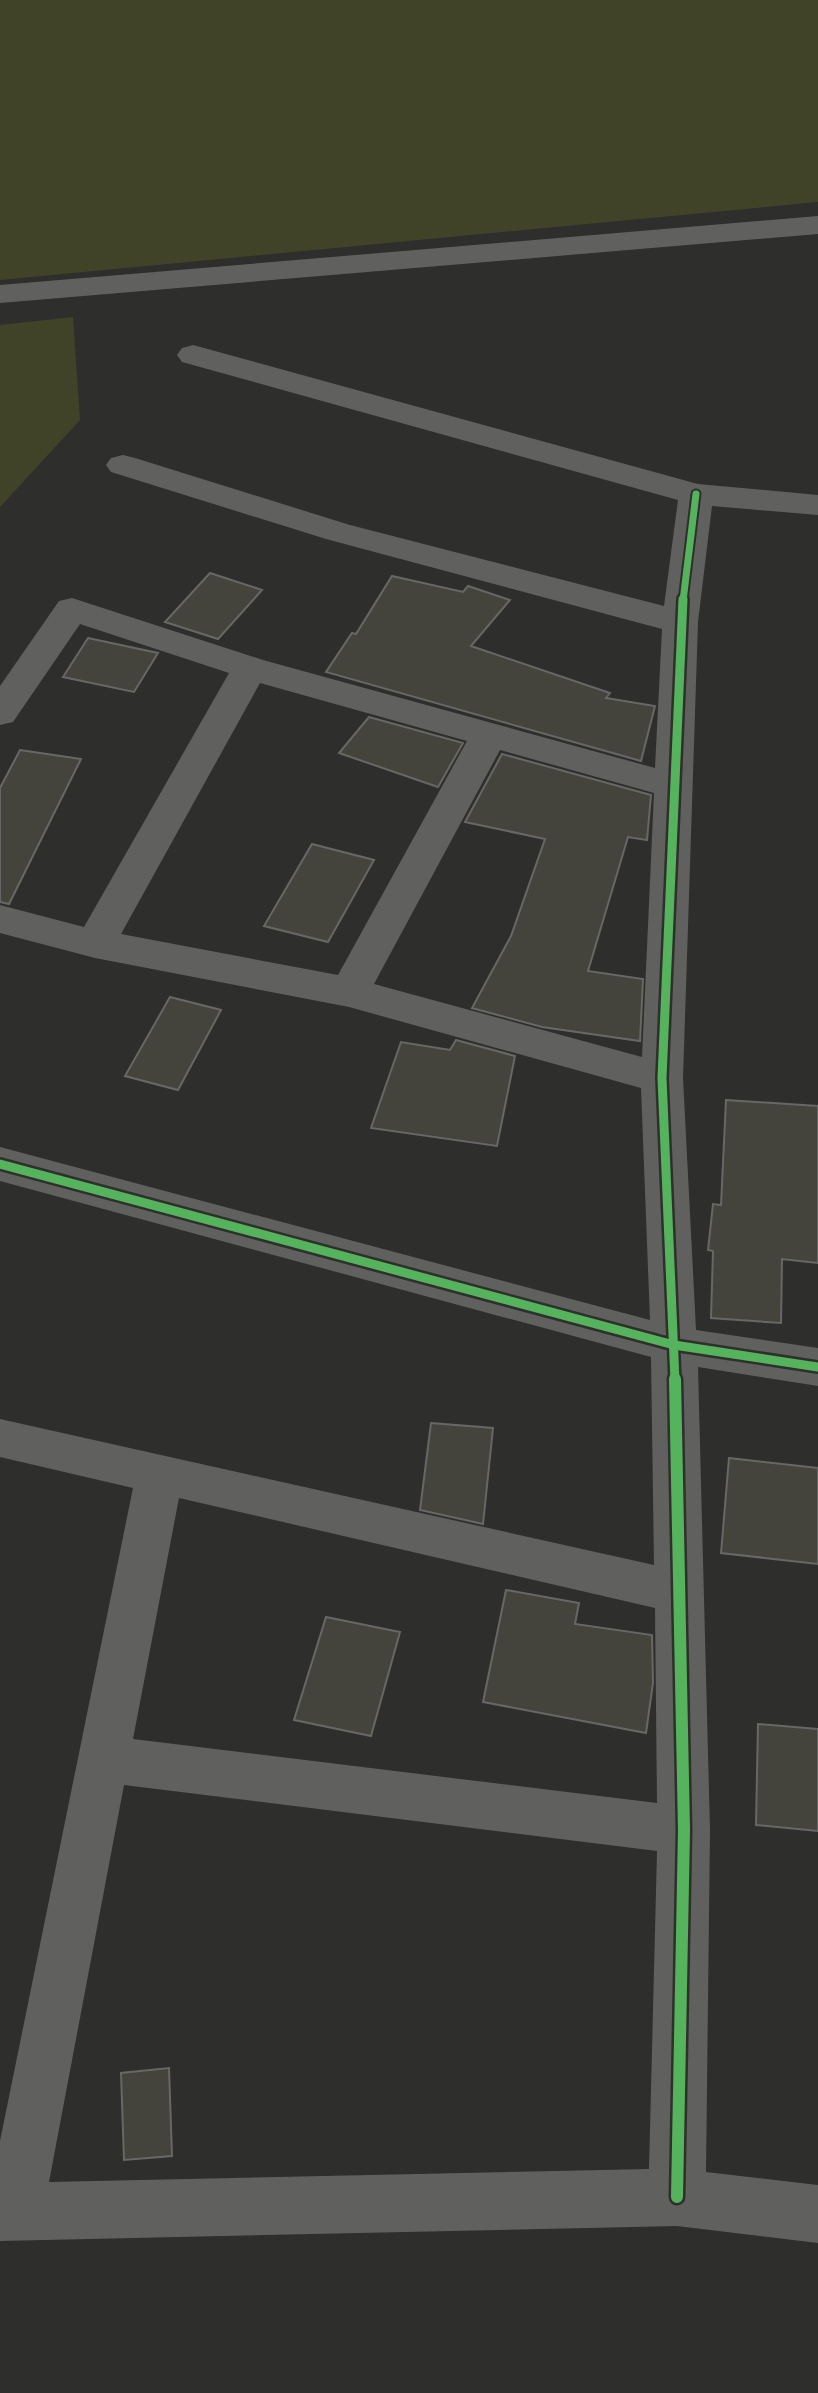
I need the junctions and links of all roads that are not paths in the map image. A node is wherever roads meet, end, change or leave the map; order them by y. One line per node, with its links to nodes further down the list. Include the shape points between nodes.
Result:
1 (818, 225): 2 (street)
2 (0, 294)
3 (193, 355): 5 (street)
4 (123, 465): 7 (street, via 338,532)
5 (696, 494): 6 (street); 7 (street)
6 (818, 505)
7 (680, 622): 11 (street)
8 (250, 668): 9 (street, via 72,609); 10 (street); 13 (street)
9 (0, 713)
10 (489, 735): 11 (street); 14 (street)
11 (675, 786): 15 (street)
12 (0, 919): 13 (street)
13 (95, 944): 14 (street)
14 (349, 992): 15 (street)
15 (662, 1078): 17 (street)
16 (0, 1164): 17 (street)
17 (674, 1345): 18 (street); 21 (street)
18 (818, 1367)
19 (0, 1438): 20 (street)
20 (159, 1476): 21 (street); 22 (street)
21 (679, 1592): 23 (street)
22 (105, 1759): 23 (street); 25 (street)
23 (684, 1830): 24 (street)
24 (677, 2197): 25 (street); 26 (street)
25 (8, 2211)
26 (818, 2214)

